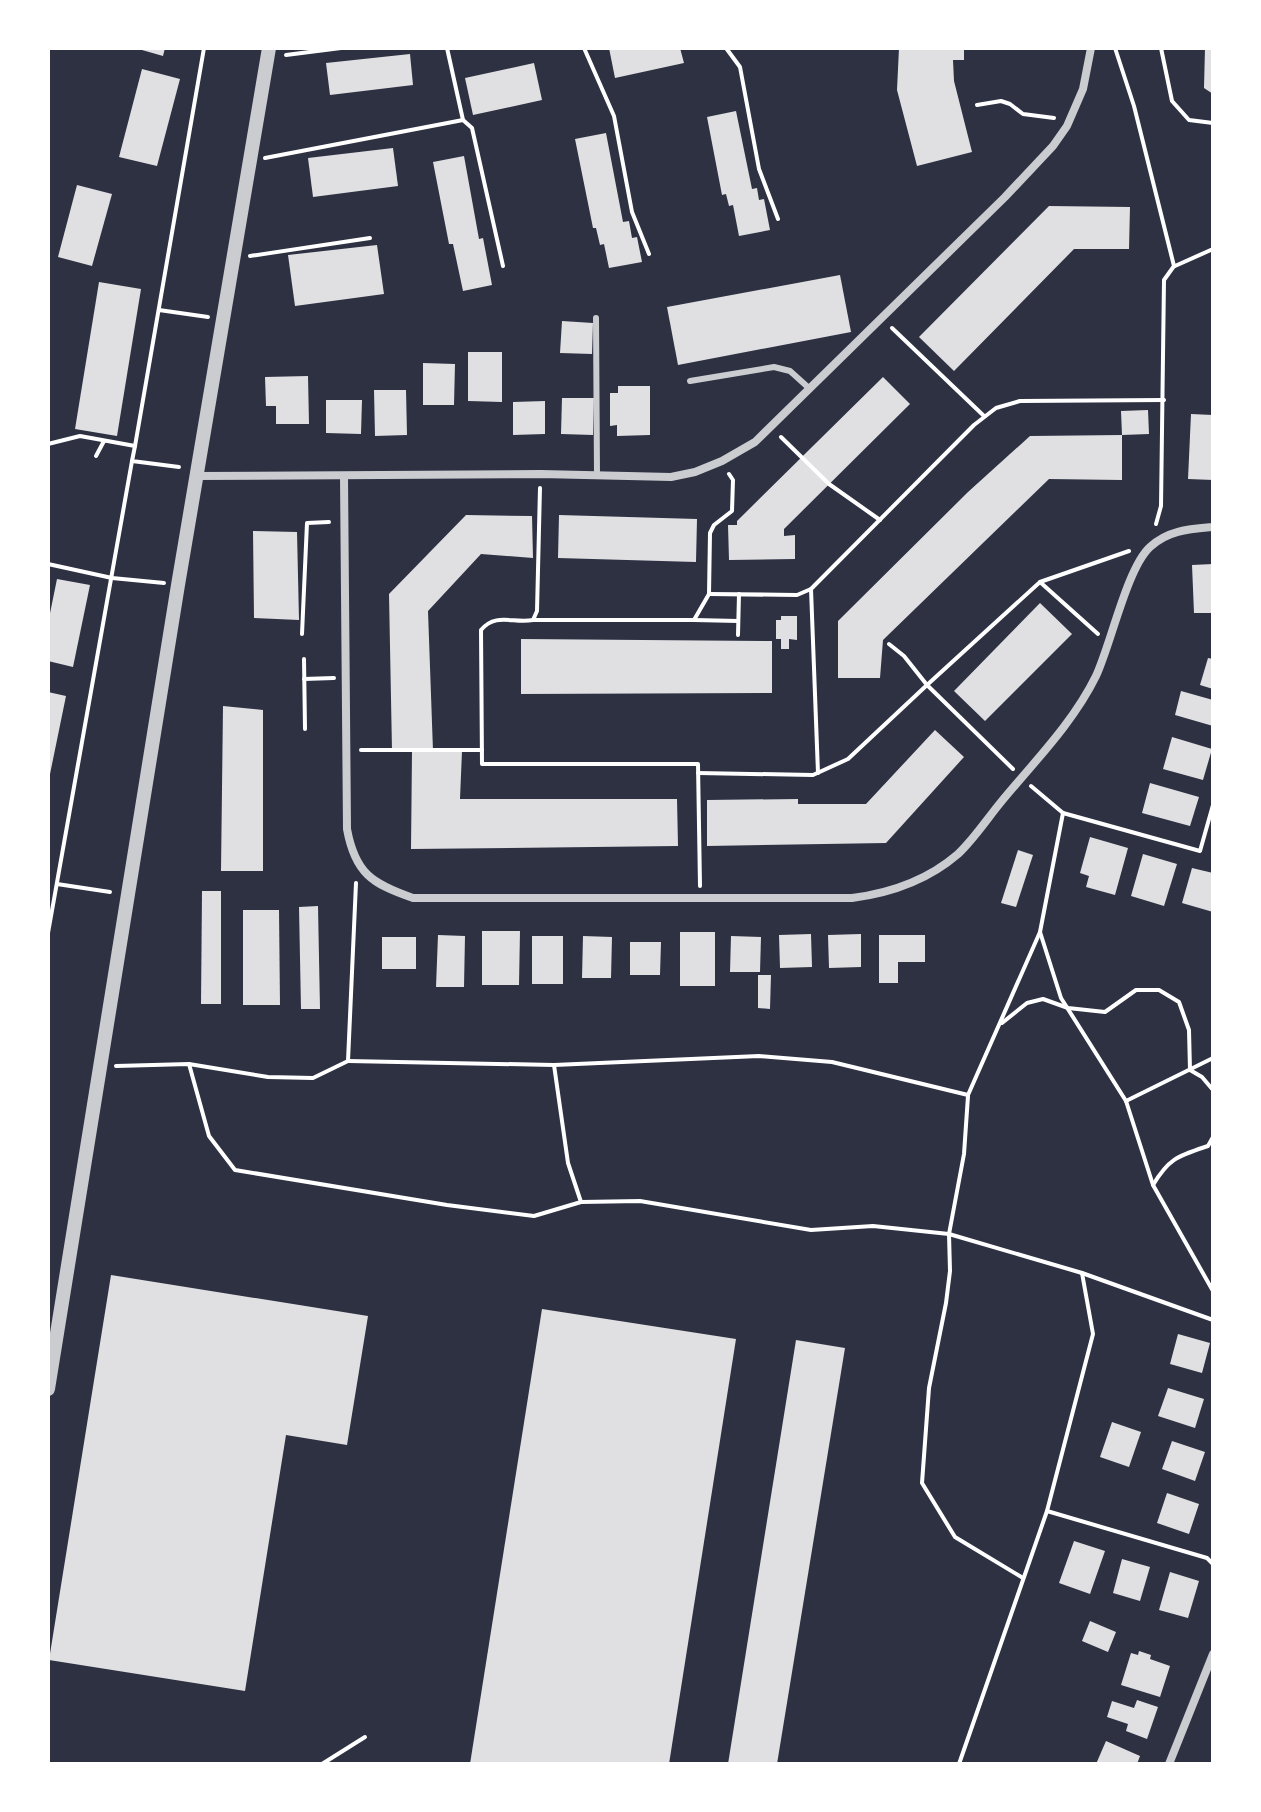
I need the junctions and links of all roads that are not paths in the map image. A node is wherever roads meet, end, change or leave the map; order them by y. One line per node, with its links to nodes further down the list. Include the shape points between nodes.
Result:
1 (1091, 48): 5 (street, via 1083,89 1053,146)
2 (268, 53): 6 (street)
3 (596, 318): 7 (lane)
4 (690, 381): 5 (lane, via 774,367 790,371)
5 (810, 389): 7 (street, via 755,442 695,472 671,477)
6 (197, 473): 8 (street); 10 (street)
7 (597, 475): 8 (street)
8 (344, 476): 9 (street, via 347,829 357,865 375,882 413,898 852,898 905,886 958,853 1074,715 1097,675 1148,549 1178,531)
9 (1213, 527)
10 (48, 1389)
11 (1213, 1654): 12 (street)
12 (1169, 1764)

